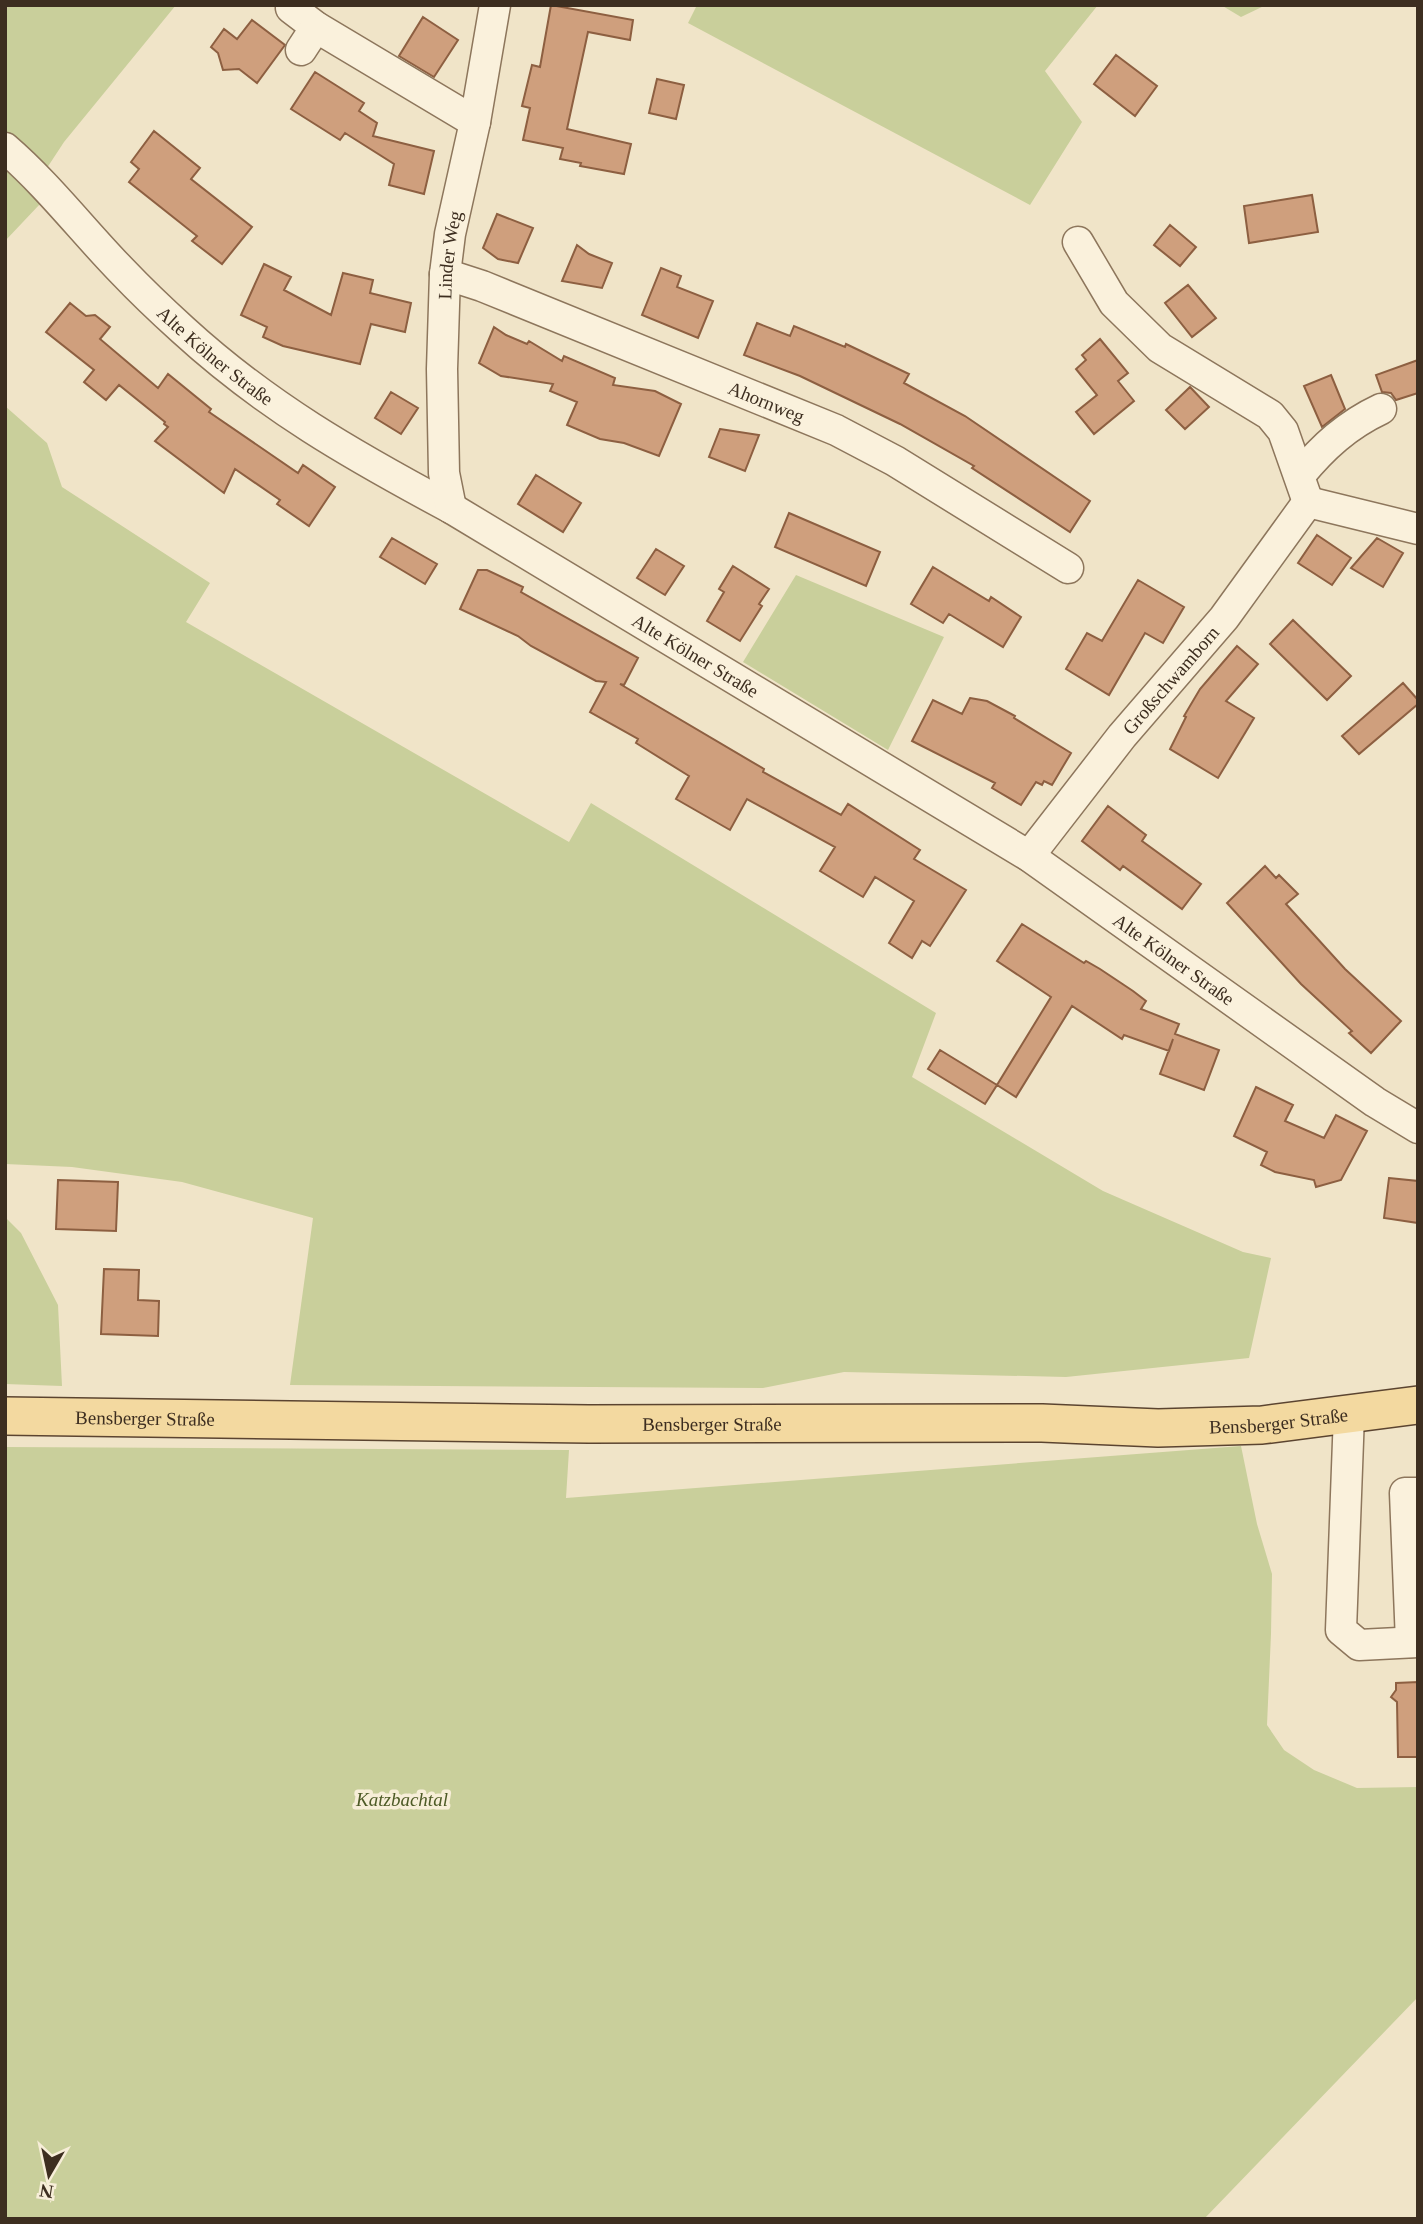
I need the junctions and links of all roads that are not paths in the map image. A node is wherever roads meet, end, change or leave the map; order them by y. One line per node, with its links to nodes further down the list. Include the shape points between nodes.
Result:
1 (495, 5): 3 (street, Linder Weg)
2 (291, 8): 3 (street, via 308,39)
3 (475, 122): 6 (street, Linder Weg)
4 (5, 148): 9 (street, Alte Kölner Straße, via 121,271 227,369 345,450)
5 (1078, 242): 8 (street, via 1114,303 1160,348 1270,415 1283,431)
6 (445, 274): 9 (street, Linder Weg, via 444,473); 11 (street, Ahornweg, via 836,430 895,461)
7 (1381, 410): 8 (street, Großschwamborn, via 1321,450)
8 (1304, 488): 10 (street); 12 (street, Großschwamborn, via 1224,618 1122,736)
9 (451, 508): 12 (street, Alte Kölner Straße)
10 (1418, 529)
11 (1068, 568)
12 (1029, 856): 13 (street, Alte Kölner Straße)
13 (1418, 1128)
14 (1418, 1405): 15 (main road, Bensberger Straße)
15 (1349, 1414): 16 (main road, Bensberger Straße, via 1262,1424 1158,1428 1042,1423 589,1424); 18 (street, via 1341,1630 1359,1645)
16 (5, 1416)
17 (1418, 1493): 18 (street, via 1405,1493)
18 (1414, 1642)

